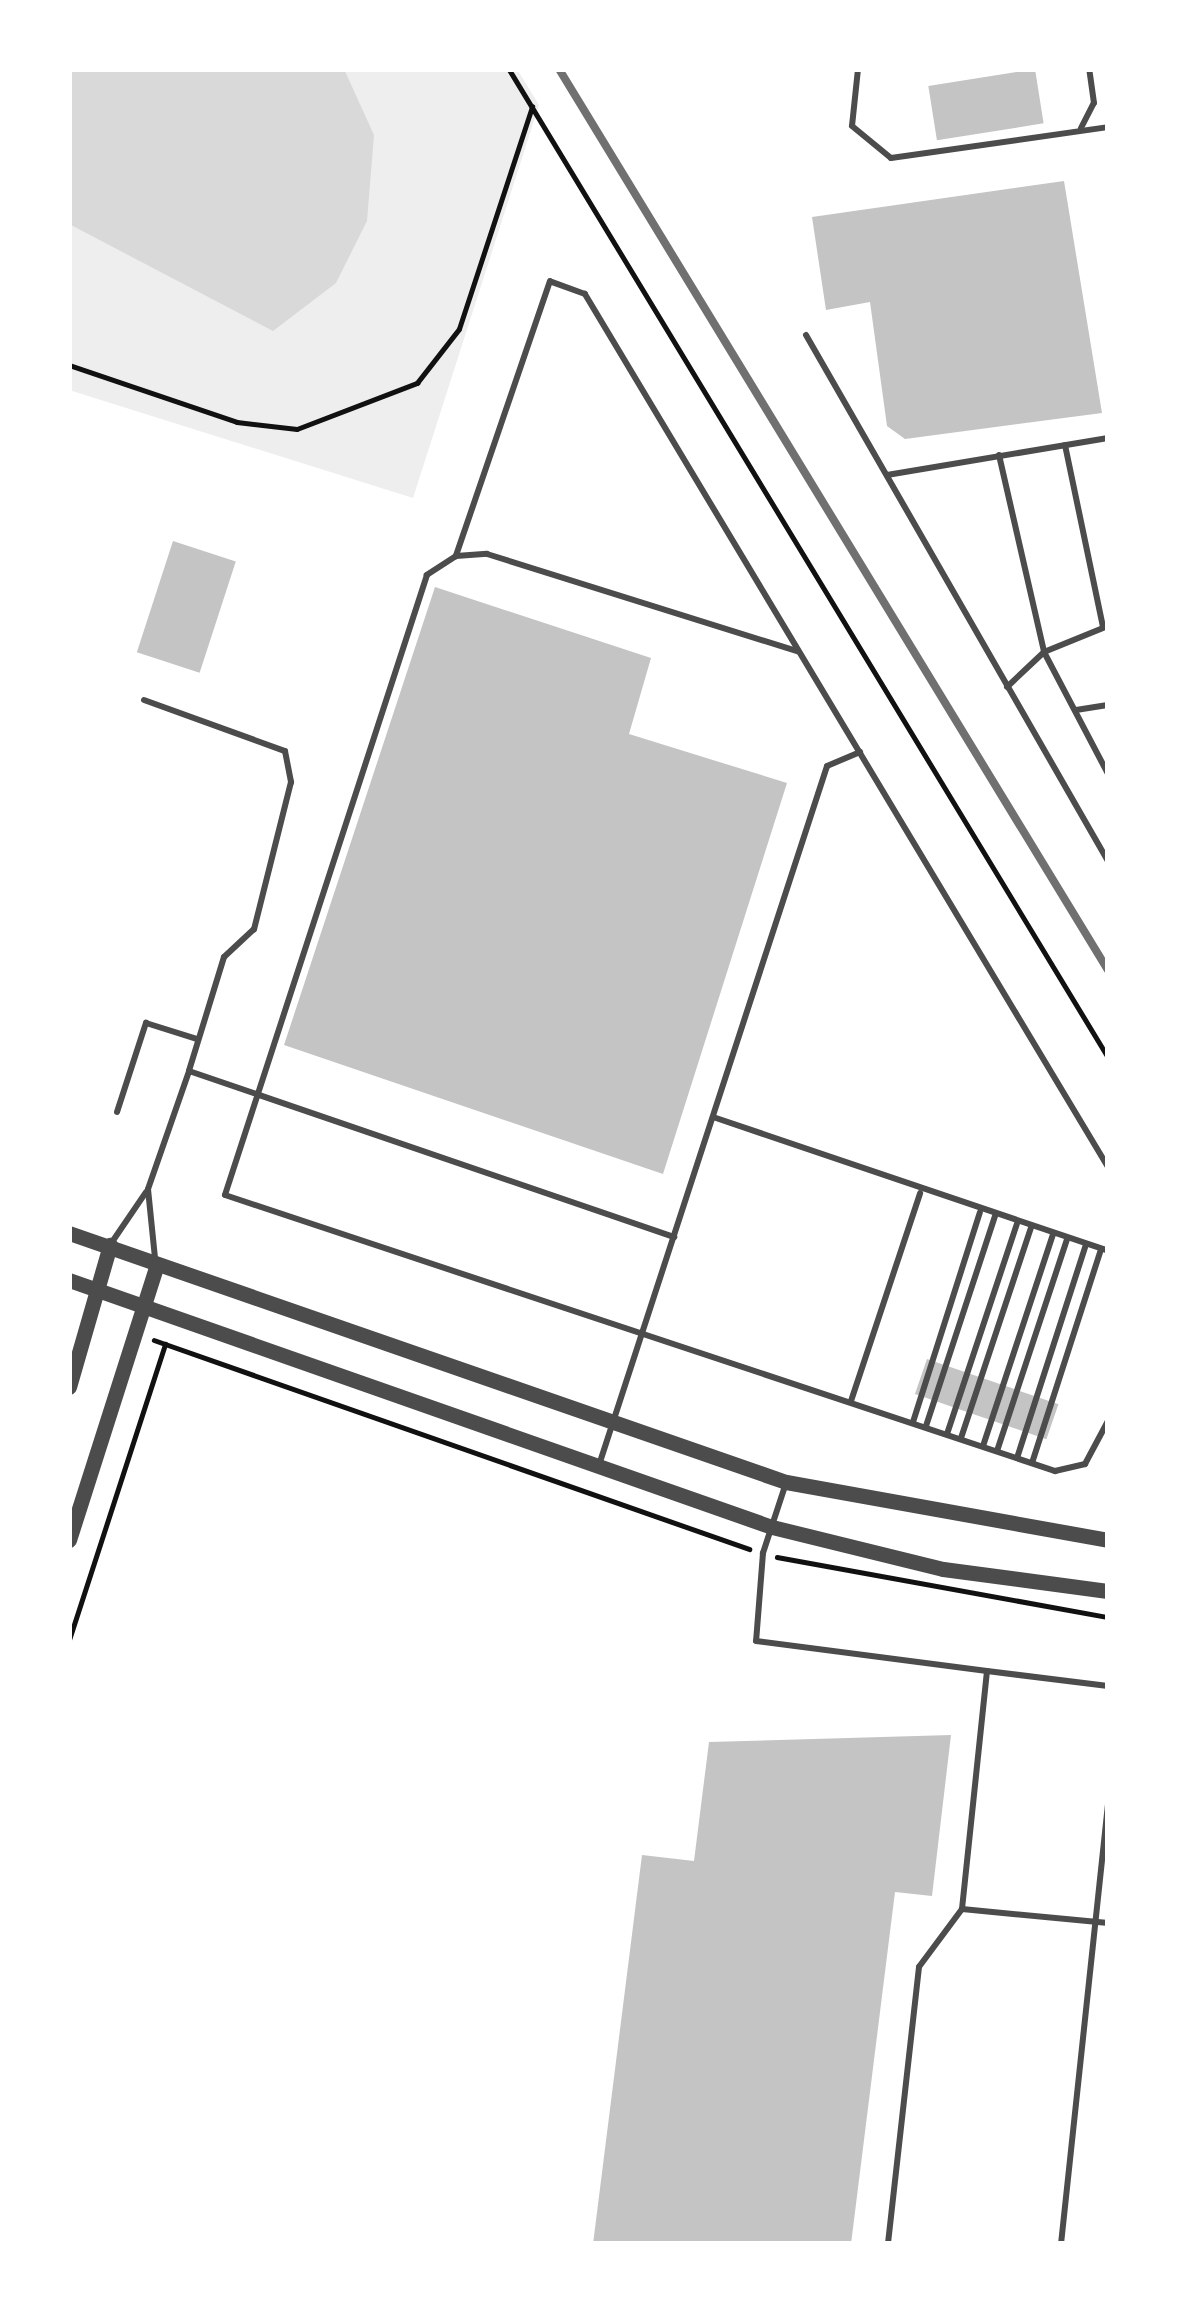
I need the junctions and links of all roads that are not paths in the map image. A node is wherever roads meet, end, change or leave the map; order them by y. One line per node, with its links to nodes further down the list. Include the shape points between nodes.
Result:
1 (858, 69): 4 (lane, via 852,126 891,158)
2 (1089, 69): 4 (lane, via 1094,103)
3 (1108, 127): 4 (lane)
4 (1079, 130)
5 (806, 335): 9 (lane)
6 (1108, 438): 7 (lane)
7 (1065, 445): 8 (lane); 11 (lane)
8 (999, 455): 9 (lane); 13 (lane)
9 (885, 475): 14 (lane)
10 (456, 556): 12 (lane, via 487,554); 12 (lane, via 540,294 550,280 574,282); 23 (lane, via 427,575)
11 (1106, 626): 13 (lane)
12 (800, 652): 18 (lane)
13 (1044, 652): 14 (lane); 17 (lane)
14 (1007, 687): 20 (lane)
15 (144, 700): 21 (lane, via 285,751 291,782 254,929 224,957)
16 (1108, 705): 17 (lane)
17 (1076, 710): 19 (lane)
18 (860, 752): 25 (lane, via 827,766); 26 (lane)
19 (1108, 774)
20 (1108, 861)
21 (198, 1040): 22 (lane); 24 (lane, via 146,1023)
22 (189, 1071): 23 (lane); 27 (lane)
23 (255, 1090): 35 (lane); 44 (lane, via 225,1196)
24 (117, 1112)
25 (713, 1117): 28 (lane); 35 (lane)
26 (1108, 1167)
27 (148, 1189): 37 (lane); 40 (lane)
28 (920, 1192): 29 (lane); 46 (lane)
29 (980, 1212): 30 (lane); 48 (lane)
30 (995, 1216): 31 (lane); 50 (lane)
31 (1017, 1223): 32 (lane); 51 (lane)
32 (1031, 1227): 34 (lane); 52 (lane)
33 (69, 1233): 37 (street)
34 (1053, 1234): 36 (lane); 53 (lane)
35 (674, 1237): 44 (lane)
36 (1067, 1239): 38 (lane); 54 (lane)
37 (110, 1245): 40 (street); 42 (street)
38 (1086, 1245): 39 (lane); 55 (lane)
39 (1104, 1250): 56 (lane)
40 (156, 1267): 43 (street); 49 (street)
41 (69, 1280): 42 (street)
42 (98, 1291): 43 (street); 45 (street)
43 (140, 1309): 57 (street); 60 (street)
44 (644, 1330): 46 (lane); 49 (lane)
45 (69, 1387)
46 (851, 1400): 48 (lane)
47 (1108, 1420): 56 (lane, via 1072,1473)
48 (913, 1422): 50 (lane)
49 (614, 1424): 57 (lane); 58 (street)
50 (926, 1426): 51 (lane)
51 (947, 1434): 52 (lane)
52 (961, 1438): 53 (lane)
53 (983, 1446): 54 (lane)
54 (998, 1451): 55 (lane)
55 (1017, 1458): 56 (lane)
56 (1032, 1463)
57 (599, 1466): 59 (street)
58 (786, 1483): 59 (lane); 61 (street)
59 (772, 1526): 62 (street, via 943,1568); 63 (lane, via 756,1641)
60 (69, 1540)
61 (1108, 1540)
62 (1108, 1591)
63 (987, 1672): 64 (lane); 66 (lane)
64 (1108, 1686)
65 (1108, 1804): 67 (lane)
66 (962, 1909): 67 (lane); 69 (lane, via 919,1967)
67 (1097, 1924): 68 (lane); 70 (lane)
68 (1108, 1925)
69 (888, 2244)
70 (1061, 2244)

